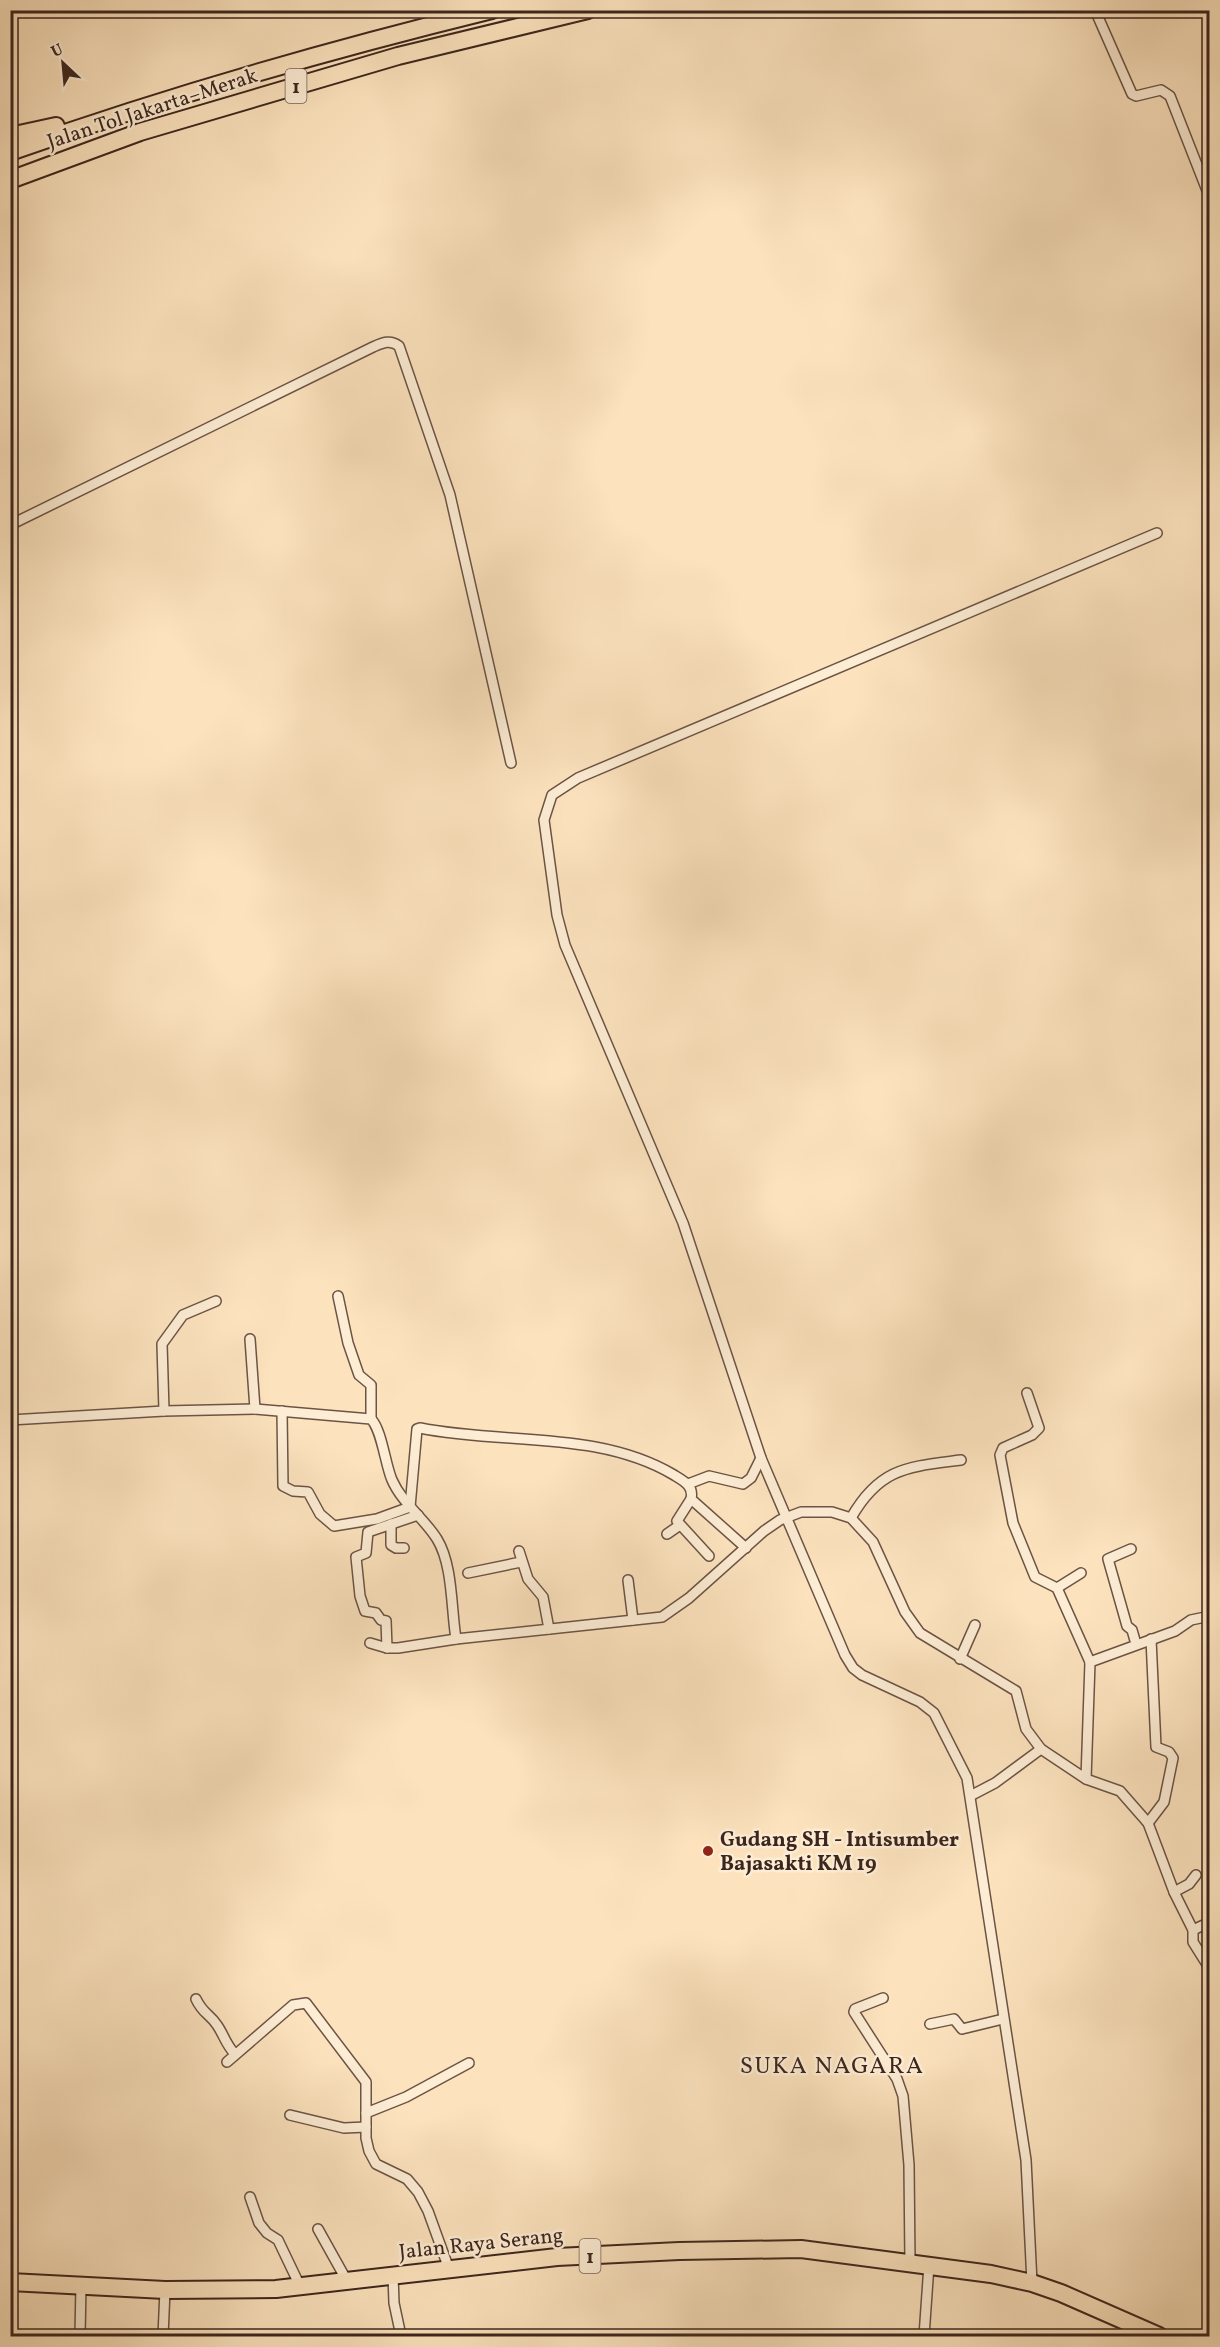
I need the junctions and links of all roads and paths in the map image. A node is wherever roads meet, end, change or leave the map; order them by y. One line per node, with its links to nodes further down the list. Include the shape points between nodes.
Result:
1 (492, 10): 4 (highway, Jalan Tol Jakarta–Merak / 1)
2 (588, 10): 7 (highway, Jalan Tol Jakarta–Merak / 1, via 398,56 140,132)
3 (1095, 10): 8 (street, via 1132,94 1161,90 1170,96)
4 (133, 108): 5 (highway); 6 (highway, Jalan Tol Jakarta–Merak / 1)
5 (10, 136)
6 (10, 152)
7 (10, 180)
8 (1209, 198)
9 (10, 525): 11 (street, via 373,347 387,341 395,343 450,495)
10 (1157, 533): 21 (street, via 578,778 552,795 545,810 557,915 565,945 683,1223)
11 (511, 763)
12 (338, 1296): 19 (street, via 359,1375 370,1385)
13 (216, 1302): 17 (street, via 183,1315 162,1344)
14 (250, 1339): 16 (street)
15 (1027, 1393): 41 (street, via 1039,1428 1003,1448 1000,1455 1012,1523 1035,1577)
16 (255, 1409): 17 (street); 18 (street)
17 (164, 1411): 20 (street)
18 (282, 1411): 19 (street); 25 (street, via 283,1486 308,1492 326,1521 342,1527)
19 (371, 1419): 25 (street, via 392,1480)
20 (10, 1420)
21 (761, 1458): 23 (street, via 751,1478 743,1484 709,1476); 27 (street)
22 (961, 1460): 28 (street, via 902,1469 867,1494)
23 (688, 1484): 24 (street); 25 (street, via 630,1454 596,1446 420,1428)
24 (691, 1499): 30 (street, via 677,1520); 33 (street)
25 (410, 1507): 26 (street)
26 (418, 1515): 29 (street); 46 (street, via 443,1550)
27 (786, 1517): 28 (street, via 819,1511); 33 (street); 55 (street, via 848,1661 862,1675 920,1702 934,1713 962,1763)
28 (851, 1518): 51 (street, via 878,1550 915,1629)
29 (391, 1524): 32 (street, via 391,1545); 50 (street, via 368,1532 366,1552 356,1557 365,1611 386,1621)
30 (680, 1525): 31 (street); 36 (street)
31 (667, 1534)
32 (404, 1548)
33 (746, 1548): 43 (street, via 678,1607 657,1618)
34 (1131, 1548): 49 (street, via 1108,1559)
35 (519, 1551): 37 (street)
36 (709, 1556)
37 (521, 1562): 38 (street); 45 (street, via 528,1579 543,1597)
38 (468, 1573)
39 (1081, 1573): 41 (street)
40 (628, 1580): 43 (street)
41 (1057, 1588): 52 (street)
42 (1209, 1616): 47 (street)
43 (633, 1620): 45 (street)
44 (975, 1625): 51 (street)
45 (549, 1629): 46 (street)
46 (456, 1639): 50 (street)
47 (1151, 1639): 49 (street); 56 (street, via 1156,1746 1173,1758 1164,1802)
48 (370, 1643): 50 (street)
49 (1136, 1644): 52 (street)
50 (387, 1648)
51 (960, 1659): 53 (street, via 1016,1691 1026,1729)
52 (1090, 1662): 54 (street)
53 (1041, 1749): 54 (street); 55 (street)
54 (1086, 1779): 56 (street, via 1120,1791)
55 (972, 1795): 64 (street)
56 (1148, 1823): 58 (street)
57 (1196, 1875): 58 (street)
58 (1174, 1892): 60 (street)
59 (1209, 1922): 60 (street)
60 (1193, 1930): 61 (street, via 1194,1942)
61 (1209, 1969)
62 (883, 1998): 74 (street, via 855,2008 854,2012 897,2079 903,2096 909,2165)
63 (196, 1999): 66 (street, via 202,2013 216,2024)
64 (1003, 2019): 65 (street, via 962,2029 954,2019); 80 (street, via 1026,2160)
65 (930, 2024)
66 (235, 2054): 67 (street); 69 (street, via 293,2005 303,2002 366,2082)
67 (227, 2062)
68 (469, 2063): 69 (street, via 406,2097)
69 (366, 2113): 71 (street)
70 (290, 2115): 71 (street, via 344,2128)
71 (366, 2127): 76 (street, via 369,2151 376,2164 407,2179 418,2192)
72 (250, 2196): 82 (street, via 259,2223 278,2240)
73 (318, 2229): 78 (street)
74 (910, 2263): 75 (highway, Jalan Raya Serang / 1); 76 (highway, Jalan Raya Serang / 1, via 801,2249 557,2257)
75 (929, 2265): 80 (highway, Jalan Raya Serang / 1); 87 (street)
76 (449, 2269): 77 (highway, Jalan Raya Serang / 1)
77 (393, 2275): 78 (highway, Jalan Raya Serang / 1); 86 (street)
78 (347, 2281): 82 (highway, Jalan Raya Serang / 1)
79 (10, 2282): 81 (highway, Jalan Raya Serang / 1)
80 (1032, 2283): 88 (highway, Jalan Raya Serang / 1)
81 (81, 2285): 83 (highway, Jalan Raya Serang / 1); 84 (street)
82 (300, 2286): 83 (highway, Jalan Raya Serang / 1)
83 (165, 2290): 85 (street)
84 (80, 2337)
85 (163, 2337)
86 (401, 2337)
87 (924, 2337)
88 (1159, 2337)

